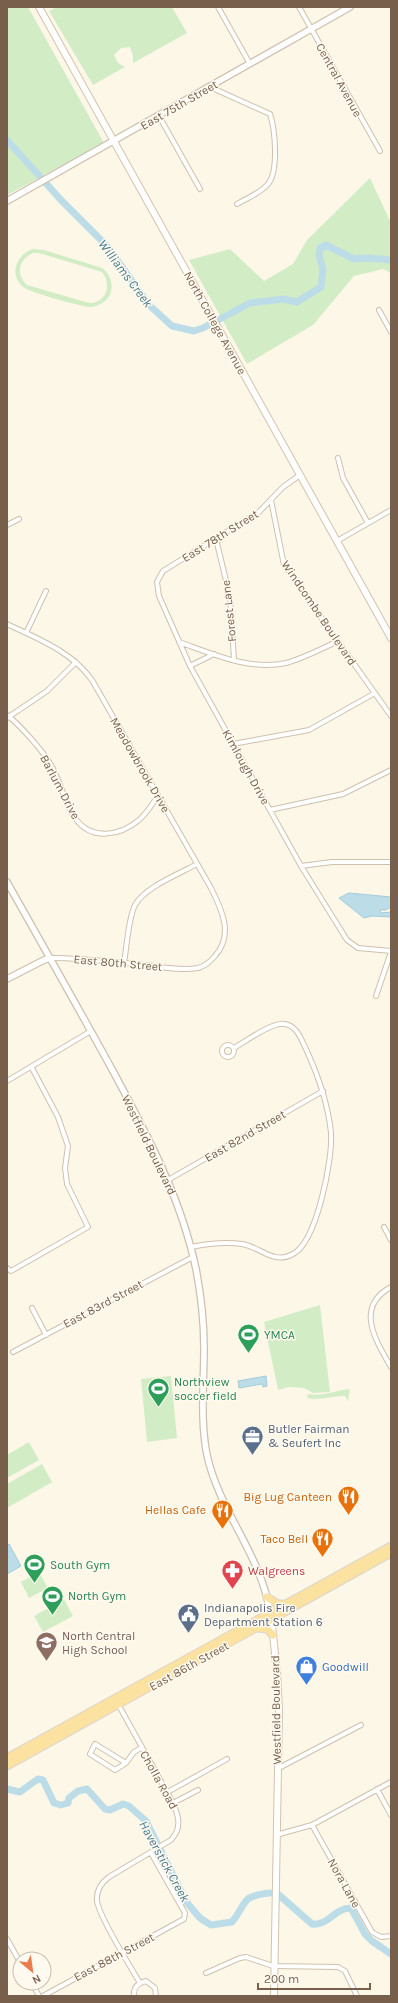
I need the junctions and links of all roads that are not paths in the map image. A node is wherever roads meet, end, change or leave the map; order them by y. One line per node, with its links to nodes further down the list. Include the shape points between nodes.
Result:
1 (39, 7): 9 (main road, North College Avenue)
2 (218, 7): 6 (street)
3 (299, 7): 5 (street, Central Avenue)
4 (350, 7): 5 (street, East 75th Street)
5 (312, 30): 6 (street, East 75th Street); 10 (street, Central Avenue)
6 (250, 64): 7 (street, East 75th Street)
7 (210, 87): 8 (street, East 75th Street); 13 (street, via 270,114 273,124 272,177 262,189)
8 (159, 116): 9 (street, East 75th Street); 11 (street)
9 (114, 142): 12 (street, East 75th Street); 17 (main road, North College Avenue)
10 (380, 151)
11 (200, 189)
12 (7, 201)
13 (237, 204)
14 (379, 310): 15 (street)
15 (391, 332)
16 (338, 458): 21 (street, via 343,478)
17 (300, 474): 18 (street, East 78th Street, via 283,486); 24 (main road, North College Avenue)
18 (271, 500): 23 (street, East 78th Street, via 259,512); 30 (street, Windcombe Boulevard, via 284,564)
19 (391, 510): 21 (street)
20 (19, 519): 22 (street)
21 (368, 523): 24 (street)
22 (7, 525)
23 (216, 539): 25 (street, East 78th Street, via 164,571); 33 (street, Forest Lane, via 229,594)
24 (337, 541): 29 (main road, North College Avenue)
25 (157, 580): 31 (street, Kimlough Drive, via 162,606)
26 (46, 591): 28 (street)
27 (7, 624): 28 (street, Meadowbrook Drive)
28 (26, 633): 34 (street, Meadowbrook Drive, via 55,647)
29 (391, 638)
30 (338, 641): 33 (street, via 280,664 252,665); 36 (street, Windcombe Boulevard)
31 (178, 642): 32 (street); 35 (street, Kimlough Drive)
32 (214, 654): 33 (street); 35 (street)
33 (234, 660)
34 (76, 662): 37 (street, via 47,691); 41 (street, Meadowbrook Drive, via 96,686)
35 (190, 666): 39 (street, Kimlough Drive)
36 (375, 693): 38 (street, Windcombe Boulevard); 39 (street, via 301,733)
37 (8, 716): 41 (street, Barlum Drive, via 46,757 73,814 89,830 102,834 122,830 140,819)
38 (391, 716)
39 (233, 744): 42 (street, Kimlough Drive)
40 (391, 770): 42 (street, via 343,794)
41 (158, 796): 44 (street, Meadowbrook Drive)
42 (270, 810): 45 (street, Kimlough Drive)
43 (391, 862): 45 (street, via 332,862)
44 (197, 864): 47 (street, Meadowbrook Drive, via 221,912 226,933); 50 (street, via 148,891 139,899 132,914)
45 (301, 866): 48 (street, Kimlough Drive, via 353,946)
46 (7, 882): 49 (street, Westfield Boulevard)
47 (224, 944): 50 (street, East 80th Street, via 210,961 198,968)
48 (391, 951): 52 (street)
49 (51, 958): 50 (street, East 80th Street); 51 (street, East 80th Street); 53 (street, Westfield Boulevard)
50 (124, 963)
51 (7, 978)
52 (376, 996)
53 (91, 1031): 55 (street); 58 (street, Westfield Boulevard)
54 (234, 1048): 57 (street, via 274,1025 287,1024 297,1032)
55 (32, 1068): 56 (street); 63 (street, via 58,1117 68,1148 65,1168 67,1184 88,1227 17,1269)
56 (7, 1081)
57 (322, 1092): 58 (street, East 82nd Street); 61 (street, via 331,1135 326,1176 317,1217 301,1249 291,1255 277,1258 239,1244)
58 (168, 1180): 61 (street, Westfield Boulevard)
59 (384, 1227): 60 (street)
60 (391, 1240)
61 (190, 1247): 62 (street, Westfield Boulevard)
62 (193, 1257): 66 (street, East 83rd Street); 71 (street, Westfield Boulevard, via 203,1317 204,1412 208,1456 220,1494)
63 (8, 1269)
64 (391, 1288): 68 (street, via 376,1299 371,1326)
65 (32, 1308): 66 (street)
66 (46, 1335): 67 (street, East 83rd Street)
67 (13, 1352)
68 (391, 1367)
69 (391, 1546): 72 (main road, East 86th Street)
70 (391, 1553): 73 (main road, East 86th Street)
71 (267, 1597): 72 (main road, via 278,1604); 73 (street, Westfield Boulevard)
72 (287, 1604): 73 (main road, East 86th Street)
73 (271, 1616): 74 (main road, East 86th Street); 75 (main road, Westfield Boulevard); 76 (main road, East 86th Street)
74 (258, 1628): 75 (main road); 76 (main road, East 86th Street)
75 (273, 1635): 83 (main road, Westfield Boulevard, via 278,1694)
76 (116, 1702): 78 (street, Cholla Road); 79 (main road, East 86th Street); 82 (main road, East 86th Street)
77 (361, 1725): 83 (street)
78 (141, 1748): 81 (street, via 134,1752); 87 (street, Cholla Road)
79 (7, 1758)
80 (227, 1759): 87 (street)
81 (126, 1763): 81 (street, via 95,1744 90,1754 115,1770)
82 (7, 1766)
83 (277, 1769): 91 (main road, Westfield Boulevard)
84 (391, 1782): 85 (street)
85 (377, 1789): 89 (street); 90 (street)
86 (198, 1790): 88 (street)
87 (166, 1793): 88 (street, Cholla Road)
88 (173, 1804): 92 (street, Cholla Road, via 178,1816 175,1836)
89 (391, 1815)
90 (312, 1825): 91 (street); 93 (street, Nora Lane, via 371,1930 381,1937)
91 (276, 1835): 97 (main road, Westfield Boulevard)
92 (151, 1853): 96 (street, Cholla Road, via 109,1877 98,1890 99,1909); 96 (street, East 88th Street, via 185,1917 184,1920)
93 (391, 1936)
94 (7, 1939): 95 (street)
95 (14, 1951)
96 (122, 1952): 99 (street, Cholla Road); 100 (street, East 88th Street)
97 (273, 1966): 98 (street, via 242,1957); 103 (main road, Westfield Boulevard); 104 (street, via 341,1968)
98 (206, 1973)
99 (140, 1983): 101 (street, via 134,1990); 102 (street, Cholla Road, via 153,1984 157,1991)
100 (43, 1996)
101 (134, 1996)
102 (156, 1996)
103 (274, 1996)
104 (357, 1996)

